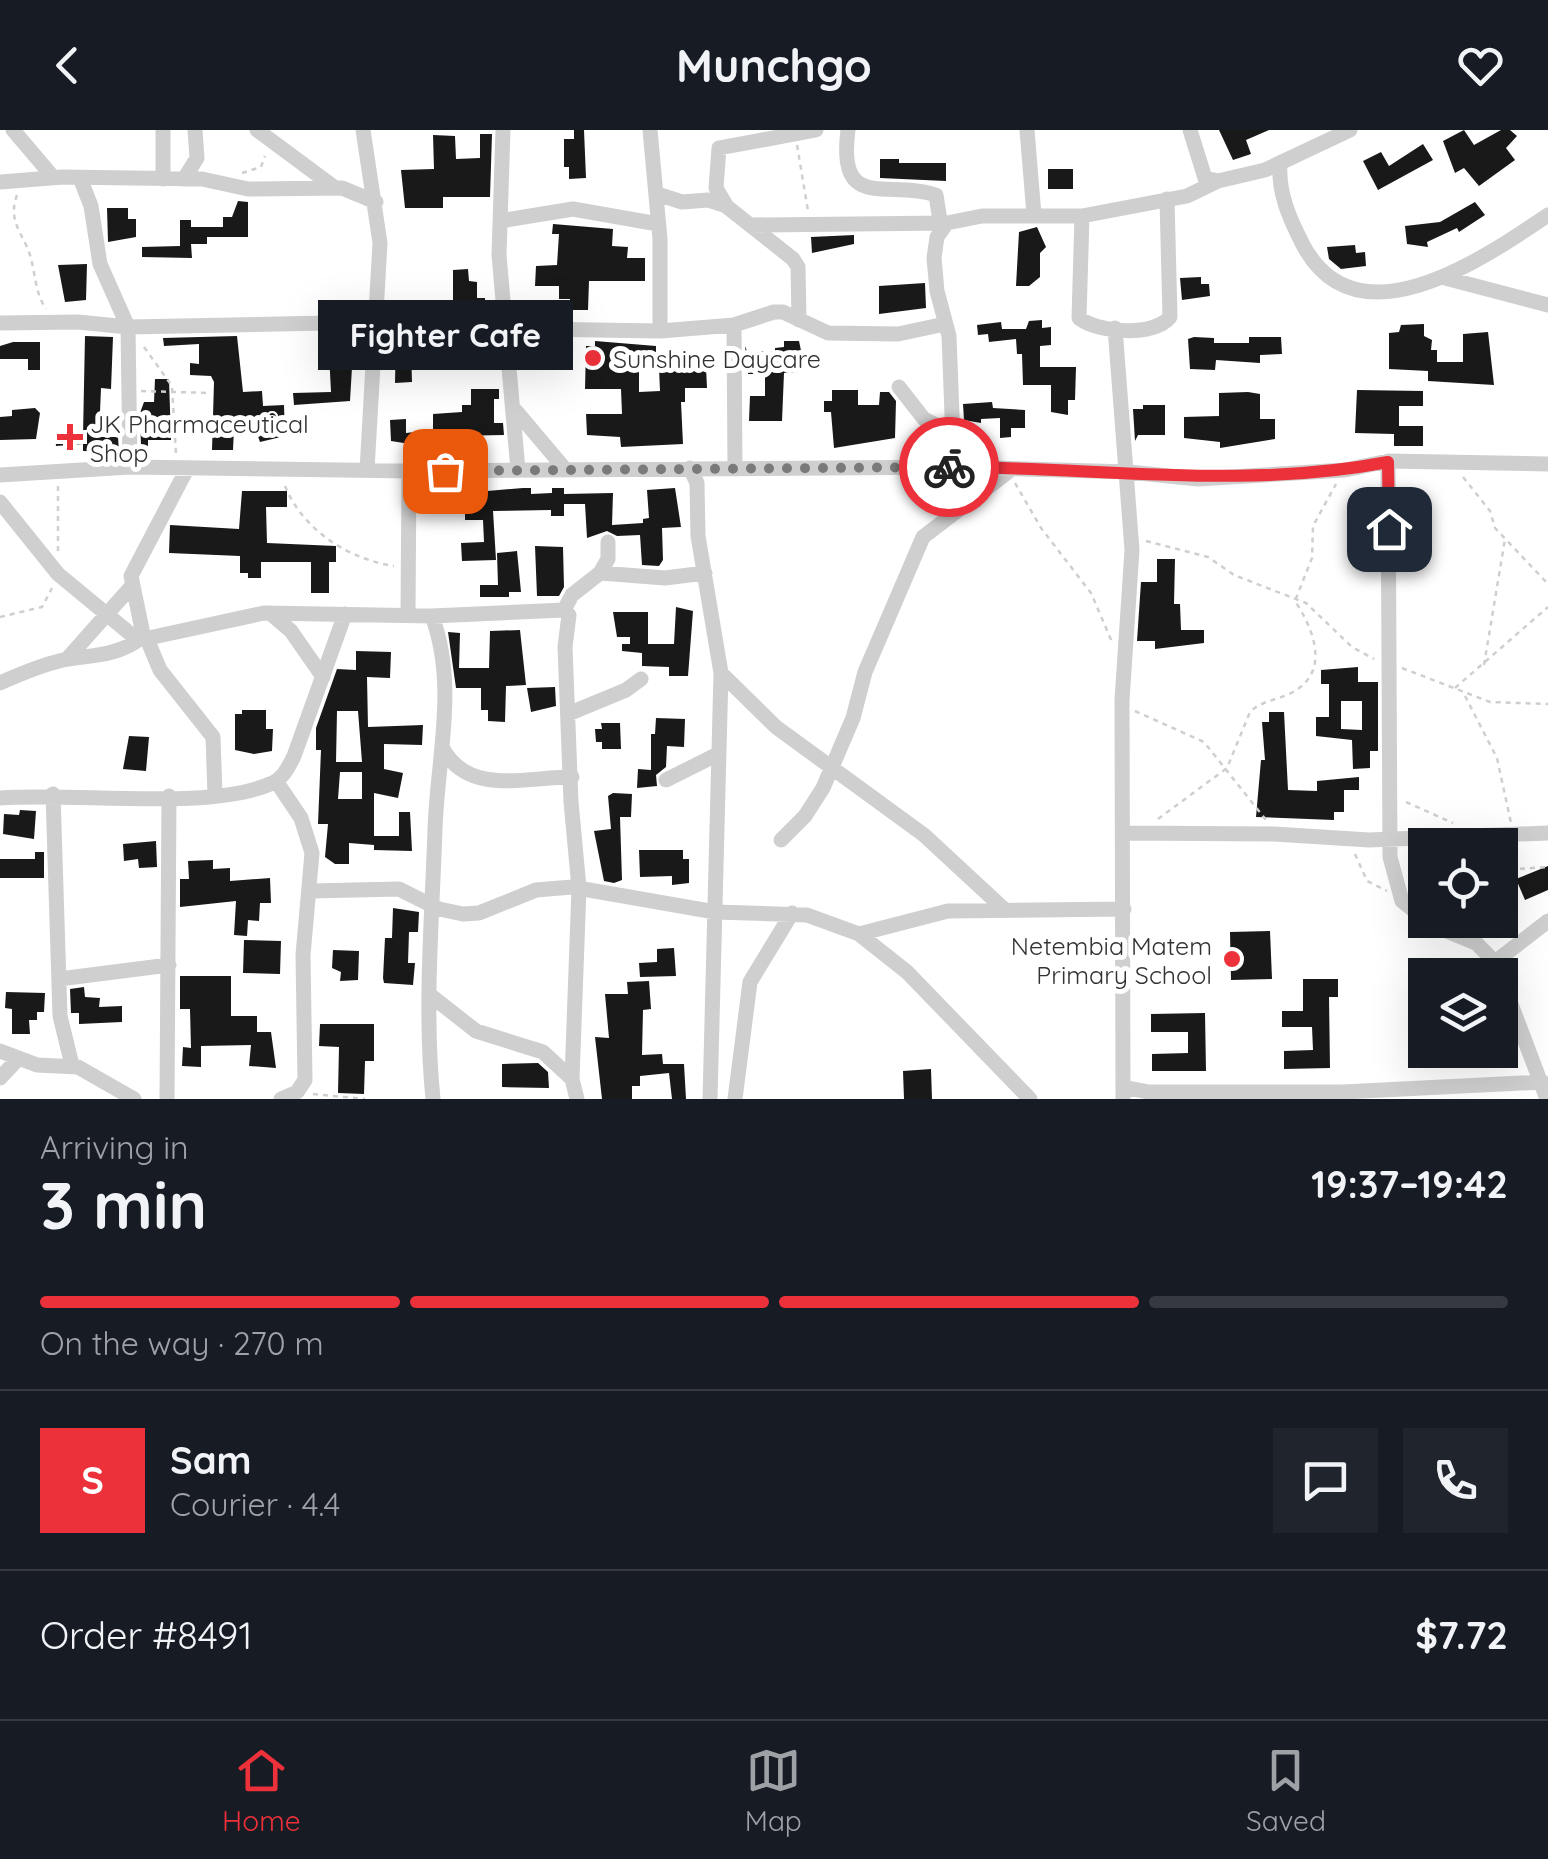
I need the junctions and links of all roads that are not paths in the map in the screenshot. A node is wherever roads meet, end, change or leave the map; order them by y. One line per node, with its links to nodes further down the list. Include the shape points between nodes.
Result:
1 (13, 130): 14 (street)
2 (163, 130): 17 (street)
3 (195, 130): 16 (street, via 196,158)
4 (363, 130): 23 (street)
5 (503, 130): 28 (street)
6 (650, 130): 21 (street)
7 (816, 130): 24 (street, via 719,148 716,190)
8 (848, 130): 29 (street, via 848,168 856,181 876,191 936,196)
9 (1027, 130): 25 (street)
10 (1190, 130): 18 (street, via 1205,178)
11 (1350, 130): 13 (street)
12 (262, 132): 20 (street)
13 (1280, 163): 18 (street); 32 (street, via 1278,185 1288,214 1324,274 1342,284 1384,290)
14 (53, 177): 15 (street); 19 (street)
15 (80, 178): 17 (street); 40 (street, via 100,264)
16 (184, 179): 17 (street); 20 (street, via 248,190)
17 (163, 180)
18 (1218, 181): 22 (street)
19 (0, 182)
20 (334, 187): 23 (street)
21 (656, 194): 24 (street); 30 (street)
22 (1166, 199): 27 (street); 39 (street, via 1170,316 1150,327)
23 (376, 202): 35 (street)
24 (726, 206): 31 (street)
25 (1034, 215): 27 (street); 29 (street)
26 (1548, 215): 32 (street)
27 (1082, 216): 39 (street, via 1079,318)
28 (500, 221): 30 (street, via 573,209); 42 (street)
29 (944, 222): 31 (street); 37 (street, via 934,258)
30 (658, 224): 41 (street)
31 (751, 225): 34 (street, via 798,268)
32 (1445, 278): 33 (street)
33 (1548, 306)
34 (798, 320): 37 (street, via 828,333 854,334); 38 (street, via 774,312)
35 (378, 322): 40 (street); 54 (street)
36 (0, 323): 40 (street)
37 (945, 324): 45 (street)
38 (734, 325): 41 (street); 51 (street)
39 (1115, 328): 58 (street)
40 (128, 329): 48 (street)
41 (660, 331): 42 (street, via 532,329)
42 (507, 339): 44 (street)
43 (899, 386): 45 (street, via 924,420)
44 (515, 410): 53 (street); 55 (street)
45 (950, 432): 49 (street)
46 (1388, 462): 47 (street); 58 (street, via 1198,479); 91 (street)
47 (1548, 464)
48 (130, 467): 52 (street); 59 (street)
49 (954, 467): 51 (street); 58 (street)
50 (690, 468): 51 (street); 53 (street); 63 (street)
51 (735, 468)
52 (180, 469): 54 (street); 64 (street)
53 (565, 469): 55 (street)
54 (367, 470): 56 (street)
55 (518, 470): 56 (street)
56 (409, 471): 69 (street)
57 (1008, 472): 80 (street, via 923,537)
58 (1129, 472): 89 (street, via 1122,700)
59 (0, 475)
60 (0, 502): 66 (street, via 58,574)
61 (608, 542): 62 (street)
62 (600, 573): 63 (street); 65 (street)
63 (705, 573): 73 (street)
64 (131, 586): 66 (street); 71 (street)
65 (564, 610): 70 (street); 77 (street)
66 (108, 612): 71 (street); 72 (street)
67 (270, 613): 68 (street); 71 (street); 74 (street)
68 (345, 614): 69 (street); 74 (street)
69 (408, 614): 70 (street)
70 (432, 616): 78 (street, via 443,661)
71 (144, 638): 72 (street, via 117,652); 86 (street, via 160,670 213,737)
72 (66, 659): 76 (street)
73 (721, 673): 79 (street); 80 (street)
74 (323, 677): 82 (street, via 294,756)
75 (641, 679): 77 (street)
76 (0, 682)
77 (568, 714): 81 (street)
78 (442, 749): 81 (street, via 472,778); 94 (street)
79 (718, 754): 83 (street); 97 (street)
80 (832, 769): 90 (street, via 806,816); 96 (street, via 924,835)
81 (572, 777): 92 (street)
82 (276, 780): 86 (street); 93 (street, via 307,834)
83 (666, 780)
84 (52, 794): 85 (street); 87 (street); 104 (street)
85 (169, 796): 86 (street); 103 (street)
86 (215, 796)
87 (0, 798)
88 (1548, 832): 91 (street)
89 (1131, 833): 91 (street); 95 (street)
90 (781, 840)
91 (1390, 840): 101 (street, via 1398,894 1424,920 1476,943)
92 (579, 888): 94 (street, via 536,890 479,913); 97 (street); 111 (street)
93 (312, 891): 94 (street, via 399,889); 116 (street, via 304,954 305,1080)
94 (431, 904): 105 (street)
95 (1124, 909): 96 (street); 113 (street)
96 (1005, 910): 100 (street, via 927,914)
97 (715, 912): 98 (street); 119 (street)
98 (792, 913): 100 (street); 120 (street, via 750,982)
99 (1548, 921): 102 (street)
100 (859, 934): 121 (street, via 906,972)
101 (1491, 958)
102 (1500, 958)
103 (169, 965): 104 (street); 115 (street)
104 (58, 978): 109 (street)
105 (430, 995): 111 (street, via 476,1031 543,1052); 117 (street)
106 (1518, 1021): 112 (street)
107 (0, 1051): 108 (street)
108 (17, 1060): 109 (street); 110 (street)
109 (72, 1065): 114 (street)
110 (0, 1078)
111 (572, 1078): 118 (street)
112 (1545, 1091): 113 (street)
113 (1123, 1093)
114 (134, 1099)
115 (167, 1099)
116 (281, 1099)
117 (433, 1099)
118 (578, 1099)
119 (710, 1099)
120 (734, 1099)
121 (1030, 1099)

